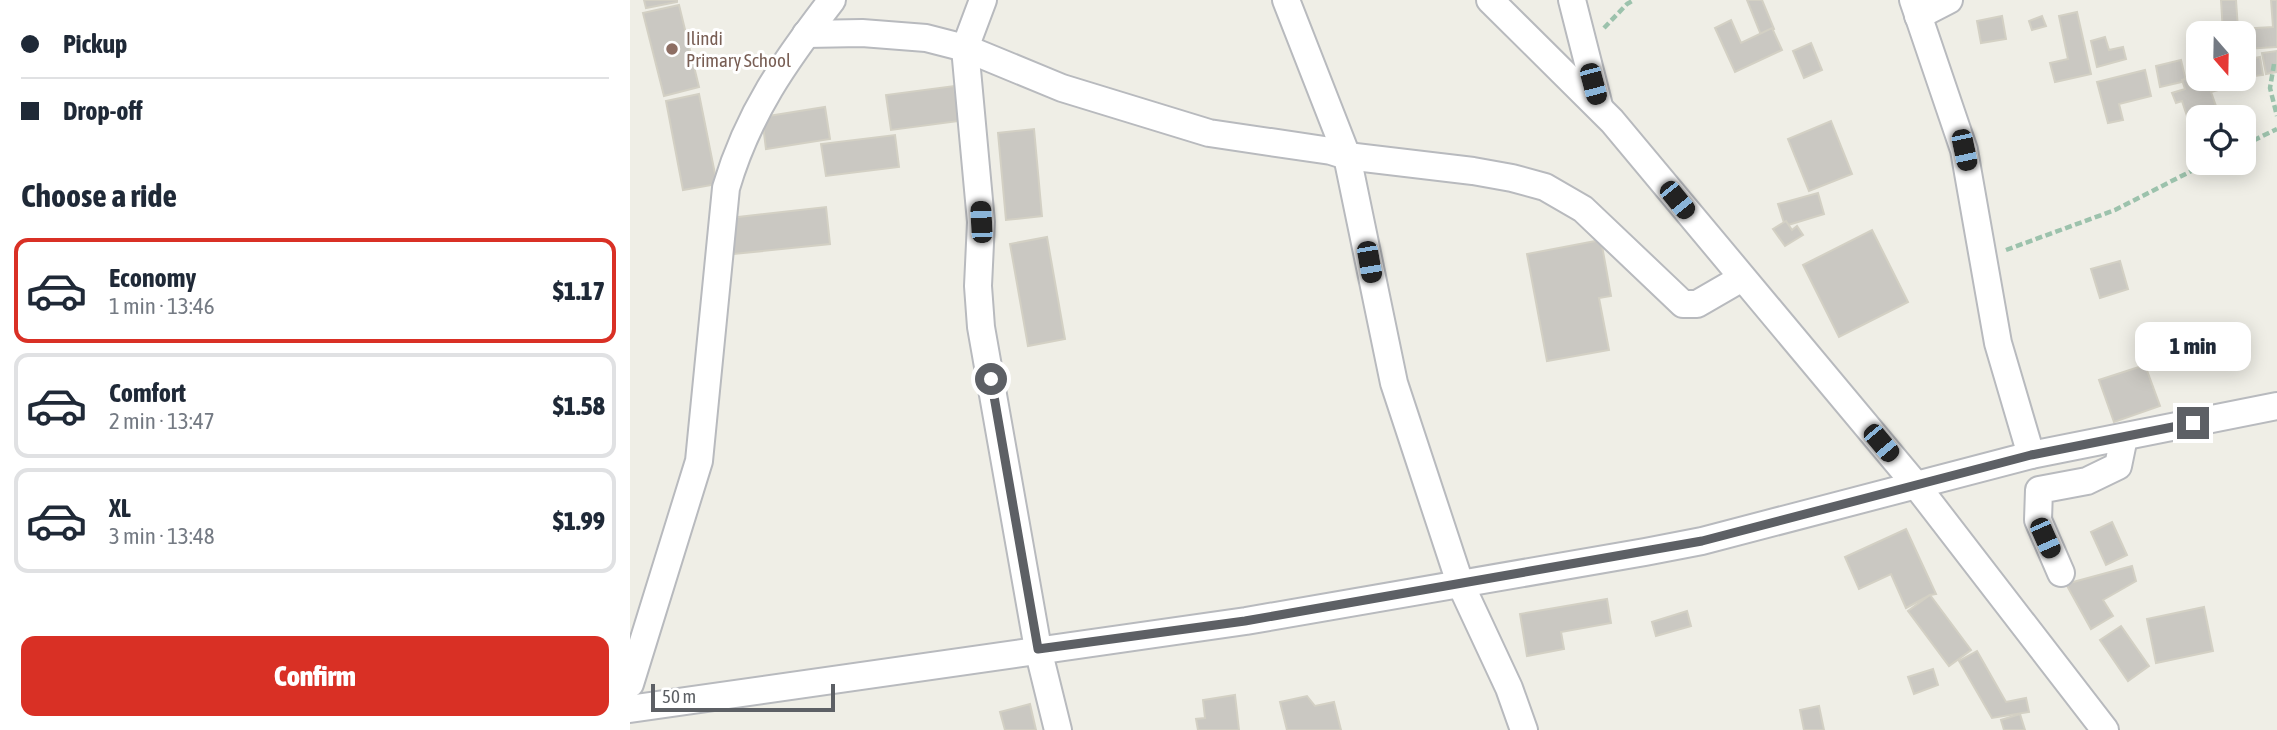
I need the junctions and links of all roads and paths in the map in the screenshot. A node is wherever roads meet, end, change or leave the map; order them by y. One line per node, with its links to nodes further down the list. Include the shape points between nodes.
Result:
1 (983, 0): 8 (street)
2 (1286, 0): 14 (street)
3 (1490, 0): 10 (street)
4 (1572, 0): 10 (street)
5 (1949, 0): 6 (street)
6 (1915, 8): 16 (street, via 1964,150)
7 (818, 12): 8 (street, via 862,33 914,36); 25 (street, via 779,71 736,151 726,188 699,461)
8 (965, 48): 14 (street, via 1062,88 1209,133); 24 (street, via 981,212 981,327)
9 (2274, 64): 11 (path, via 2270,88)
10 (1600, 108): 17 (street)
11 (2277, 116)
12 (2277, 129): 13 (path)
13 (2256, 139)
14 (1347, 156): 17 (street, via 1473,171 1545,187 1583,209 1683,304 1697,304); 23 (street, via 1394,383)
15 (2186, 174): 16 (path, via 2115,210)
16 (1983, 259): 20 (street, via 1998,343)
17 (1742, 278): 21 (street)
18 (2277, 405): 19 (street)
19 (2124, 437): 20 (street); 22 (street, via 2118,466 2087,481 2039,490 2038,520)
20 (2031, 455): 21 (street)
21 (1916, 485): 23 (street, via 1702,541); 29 (street)
22 (2061, 573)
23 (1460, 583): 24 (street, via 1245,621); 28 (street)
24 (1038, 649): 26 (street); 27 (street)
25 (630, 684)
26 (630, 709)
27 (1058, 730)
28 (1524, 730)
29 (2105, 730)

